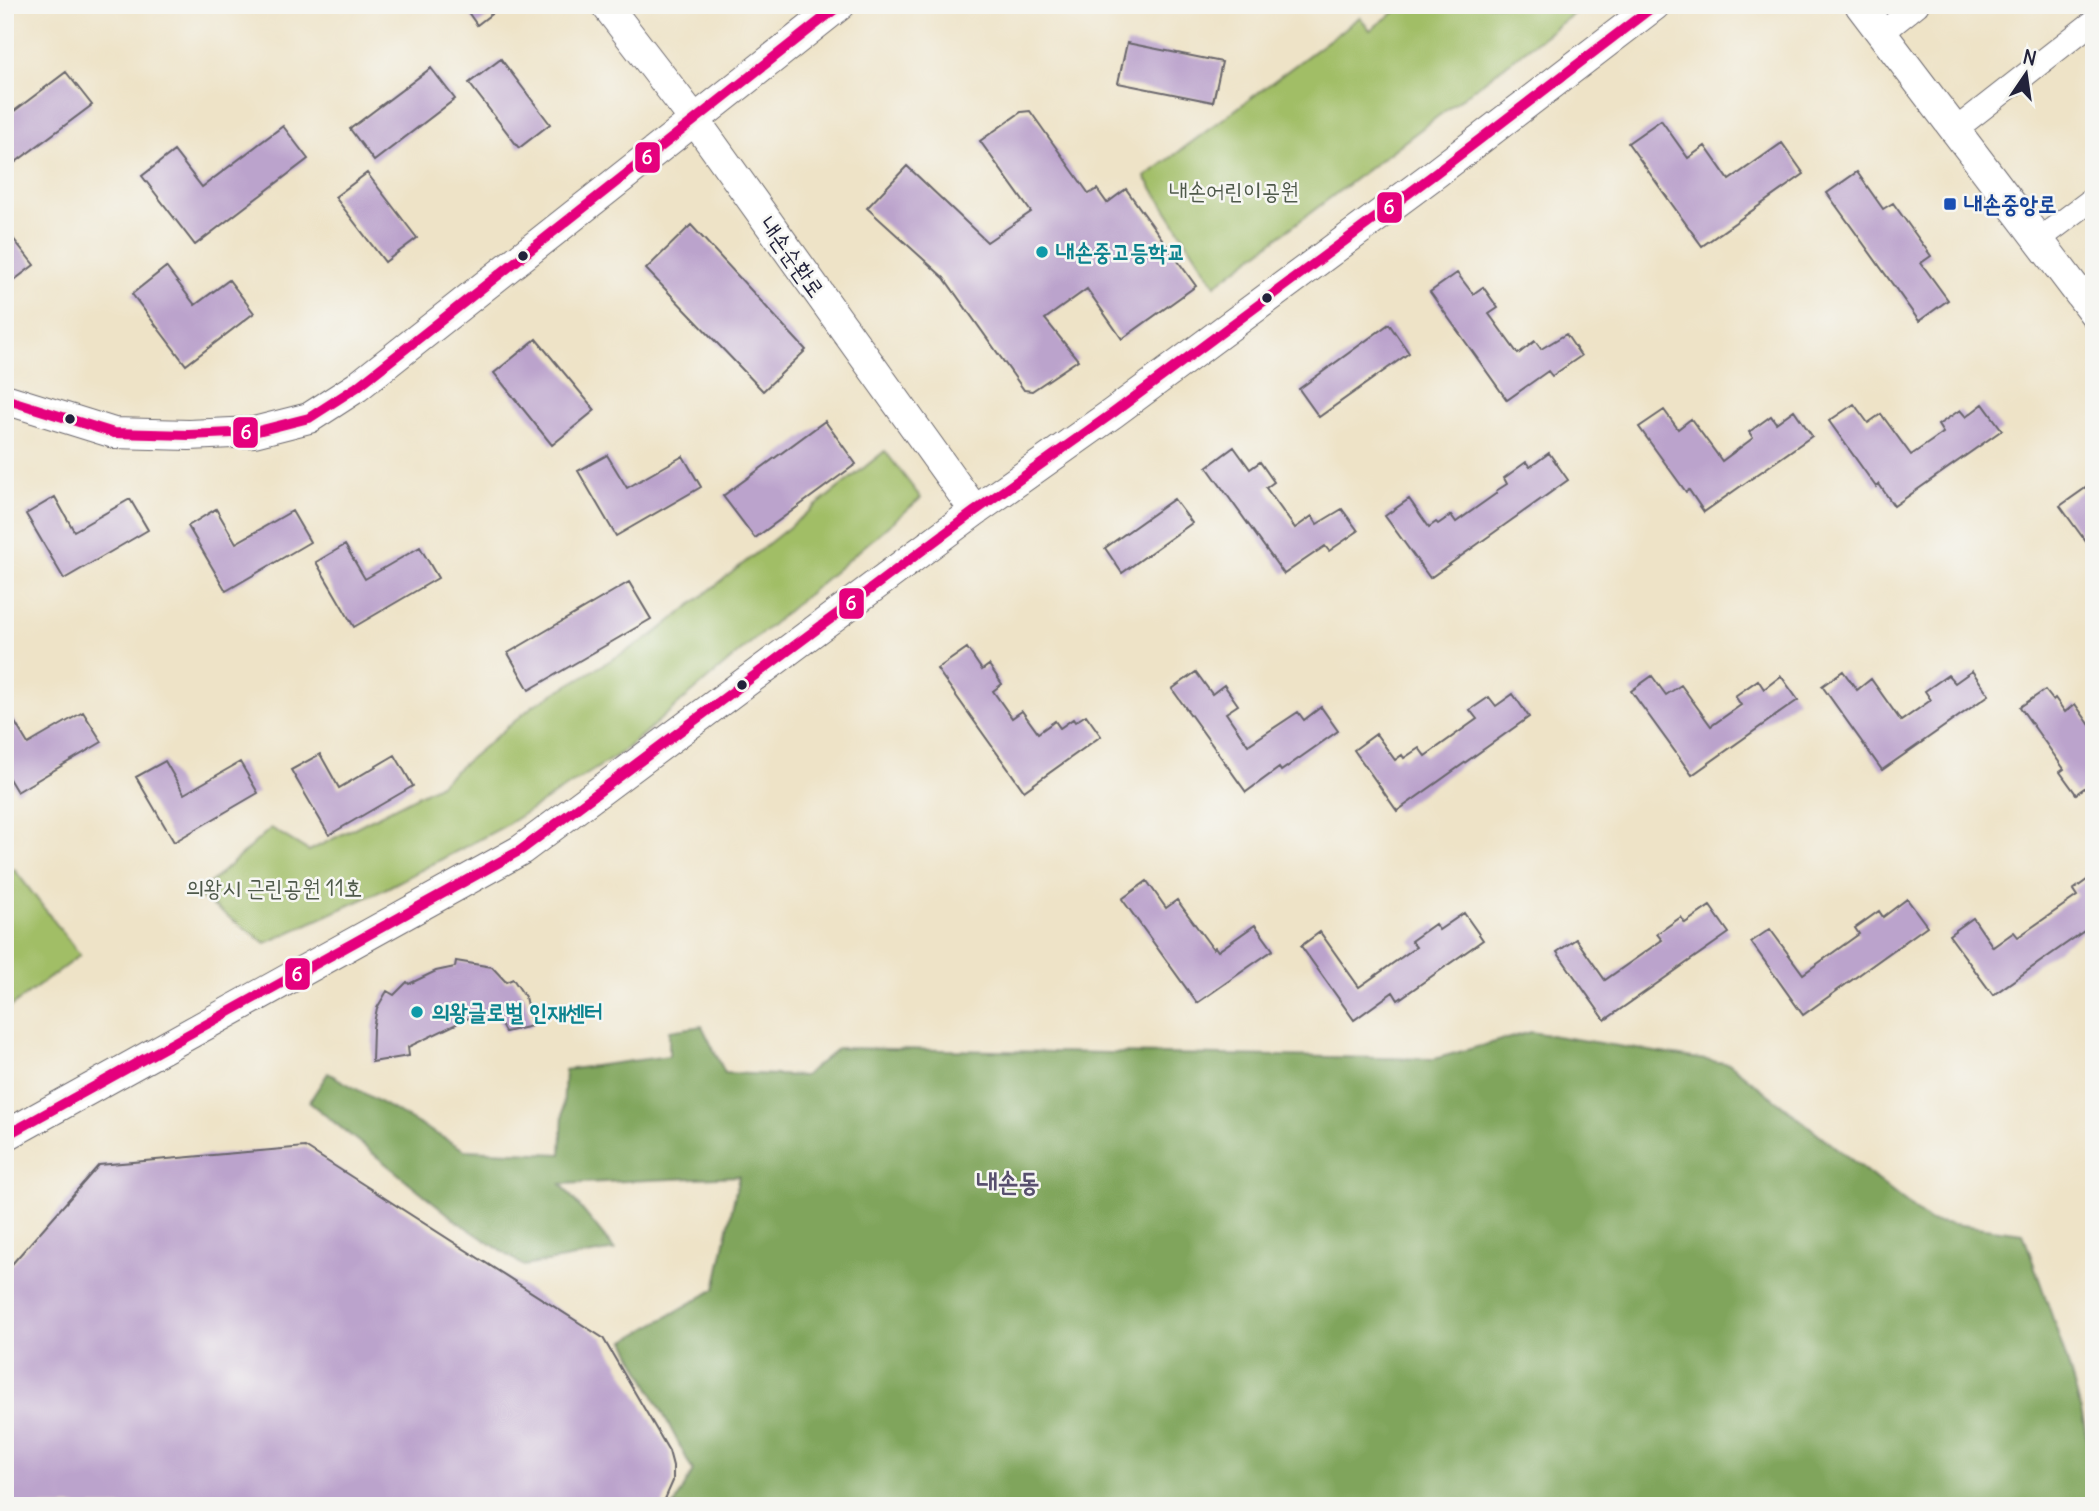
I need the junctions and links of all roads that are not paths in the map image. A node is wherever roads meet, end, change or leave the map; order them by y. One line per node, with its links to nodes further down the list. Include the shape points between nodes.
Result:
1 (606, 5): 8 (street, 내손순환로)
2 (840, 5): 8 (street)
3 (1655, 5): 14 (street, via 1414,189)
4 (1860, 5): 7 (street)
5 (1917, 5): 7 (street)
6 (2094, 21): 9 (street)
7 (1882, 33): 9 (street)
8 (694, 119): 13 (street, via 357,387 309,418 254,432 114,433); 14 (street, 내손순환로)
9 (1955, 130): 11 (street)
10 (2094, 198): 11 (street)
11 (2037, 241): 12 (street)
12 (2094, 313)
13 (5, 399)
14 (975, 510): 15 (street, via 521,850)
15 (5, 1136)

